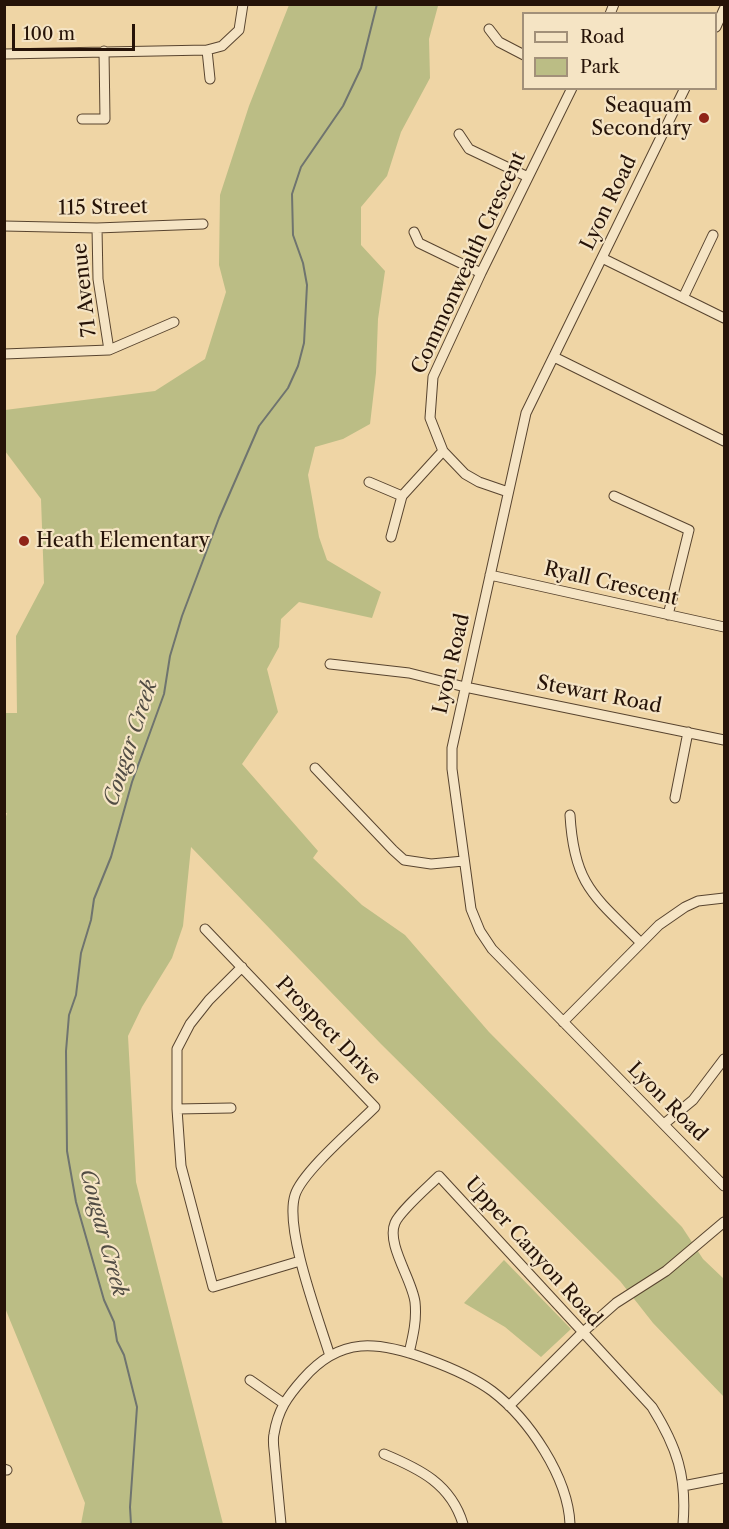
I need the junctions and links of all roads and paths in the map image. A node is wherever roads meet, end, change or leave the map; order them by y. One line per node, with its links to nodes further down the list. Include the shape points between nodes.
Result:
1 (243, 4): 5 (street, via 239,30 222,46)
2 (724, 9): 3 (street)
3 (717, 25)
4 (489, 29): 8 (street, via 499,42)
5 (207, 50): 6 (street); 9 (street)
6 (104, 51): 7 (street); 12 (street, via 105,119)
7 (4, 54)
8 (522, 54)
9 (210, 79)
10 (571, 90): 14 (street, Commonwealth Crescent)
11 (684, 90): 20 (street, Lyon Road)
12 (81, 119)
13 (459, 134): 14 (street, via 469,149)
14 (528, 177): 21 (street, Commonwealth Crescent)
15 (203, 224): 17 (street, 115 Street)
16 (4, 226): 17 (street, 115 Street)
17 (97, 228): 25 (street, 71 Avenue, via 98,279)
18 (414, 232): 21 (street, via 419,243)
19 (713, 235): 22 (street)
20 (602, 258): 22 (street); 27 (street, Lyon Road)
21 (481, 273): 29 (street, Commonwealth Crescent, via 433,377 430,418)
22 (683, 298): 23 (street)
23 (724, 318)
24 (174, 322): 25 (street)
25 (109, 350): 26 (street)
26 (4, 354)
27 (554, 357): 28 (street); 31 (street, Lyon Road, via 526,413)
28 (724, 441)
29 (442, 451): 31 (street, Commonwealth Crescent, via 465,474); 32 (street)
30 (369, 482): 32 (street)
31 (508, 492): 35 (street, Lyon Road)
32 (402, 496): 34 (street)
33 (614, 496): 36 (street, via 689,530)
34 (391, 537)
35 (490, 575): 36 (street, Ryall Crescent); 39 (street, Lyon Road)
36 (668, 615): 37 (street, Ryall Crescent)
37 (724, 627)
38 (330, 664): 39 (street, Stewart Road, via 409,673)
39 (465, 687): 40 (street, Stewart Road); 45 (street, Lyon Road, via 452,748)
40 (688, 732): 41 (street, Stewart Road); 43 (street)
41 (724, 740)
42 (315, 768): 45 (street, via 404,860 431,864)
43 (675, 798)
44 (570, 815): 48 (street, via 572,843 583,879 593,895)
45 (464, 861): 50 (street, Lyon Road, via 471,909 480,931 492,949)
46 (724, 898): 48 (street, via 685,907)
47 (205, 929): 49 (street, Prospect Drive)
48 (641, 943): 50 (street)
49 (242, 967): 53 (street, via 196,1016 179,1046); 57 (street, Prospect Drive, via 375,1107 308,1173 295,1195 293,1218)
50 (563, 1022): 54 (street, Lyon Road)
51 (724, 1059): 54 (street, via 693,1100)
52 (231, 1108): 53 (street)
53 (177, 1109): 57 (street, via 181,1166 213,1287)
54 (664, 1124): 55 (street, Lyon Road)
55 (724, 1186)
56 (724, 1221): 58 (street, via 690,1253 616,1303)
57 (300, 1261): 60 (street, Prospect Drive)
58 (582, 1333): 59 (street, Upper Canyon Road, via 439,1176 396,1220 393,1230 415,1302); 63 (street); 66 (street, Upper Canyon Road, via 652,1407 677,1455)
59 (409, 1353): 60 (street, via 365,1345); 63 (street, via 465,1375)
60 (330, 1356): 62 (street, via 311,1369)
61 (250, 1380): 62 (street)
62 (283, 1403): 67 (street, via 273,1436)
63 (509, 1406): 69 (street, via 556,1470)
64 (384, 1454): 68 (street, via 419,1469 447,1492)
65 (724, 1478): 66 (street)
66 (683, 1486): 70 (street, Upper Canyon Road)
67 (281, 1524)
68 (463, 1524)
69 (570, 1524)
70 (683, 1524)

